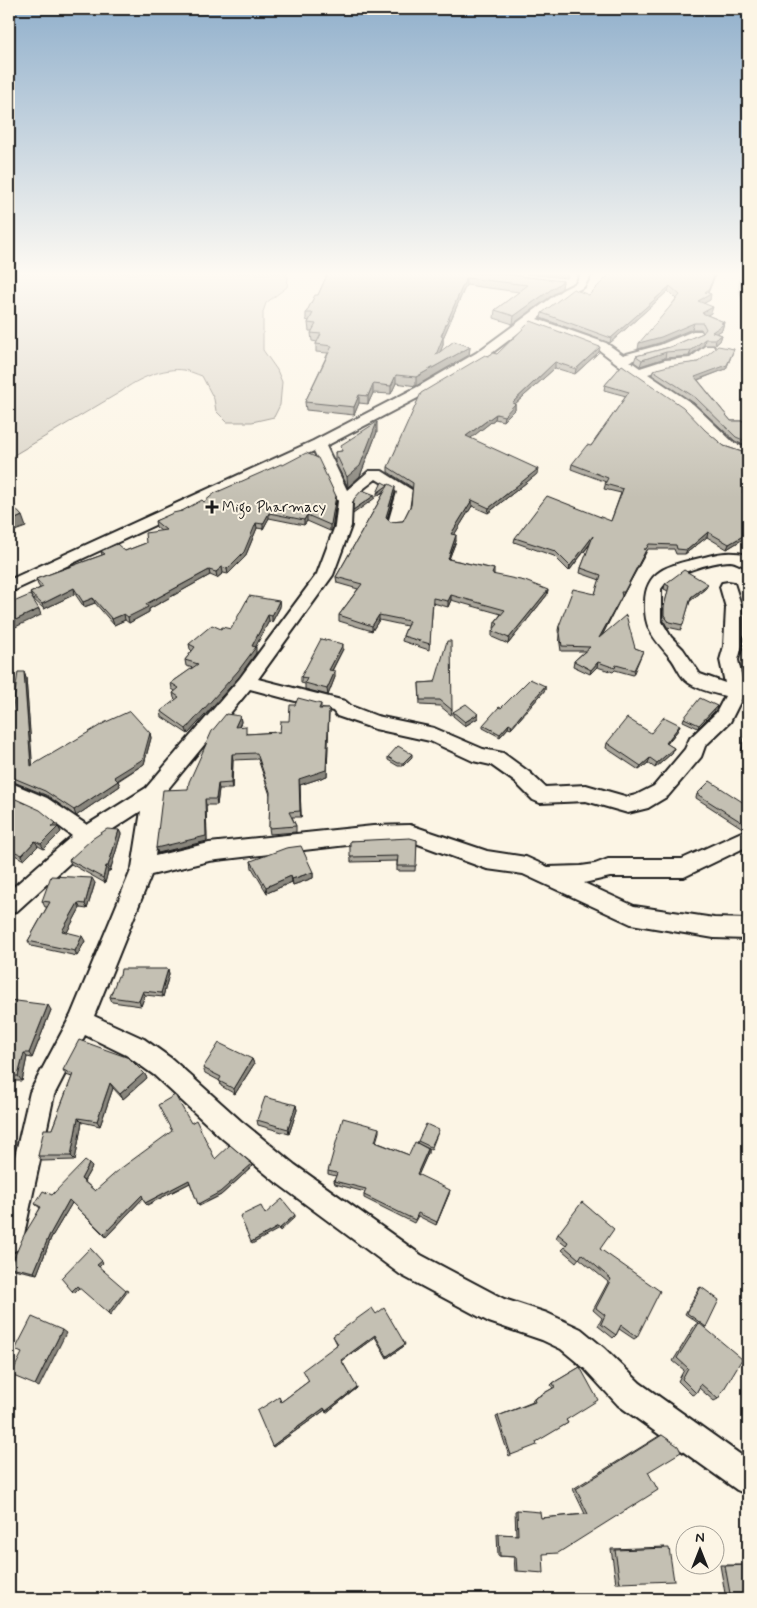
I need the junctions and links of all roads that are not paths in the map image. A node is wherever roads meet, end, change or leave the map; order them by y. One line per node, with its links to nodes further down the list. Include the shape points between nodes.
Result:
1 (491, 348): 7 (street, via 426,388)
2 (605, 348): 5 (street)
3 (664, 348): 5 (street)
4 (709, 349): 6 (street, via 693,361 665,364)
5 (620, 360): 6 (street)
6 (638, 373): 8 (street, via 688,407 730,446)
7 (318, 444): 9 (street); 12 (street)
8 (748, 454)
9 (345, 500): 10 (street, via 358,486 377,474 405,490); 14 (street, via 343,526 325,575)
10 (396, 523)
11 (748, 562): 15 (street, via 730,556 686,566 671,571 658,581 654,589 653,620 664,641 687,670 708,685)
12 (9, 586)
13 (728, 587): 15 (street, via 734,608 729,660)
14 (246, 682): 15 (street, via 339,706 344,711 375,722 434,735 480,756 496,758 540,795 586,793 628,804 641,802 661,791 694,752 697,743 723,717); 17 (street)
15 (736, 692)
16 (9, 790): 18 (street, via 30,797 58,813)
17 (154, 793): 18 (street); 20 (street)
18 (86, 836): 22 (street)
19 (748, 837): 21 (street, via 684,868 608,868 582,874)
20 (143, 868): 21 (street, via 209,852 410,833 487,860 526,866); 24 (street)
21 (546, 874): 23 (street, via 632,915 714,928)
22 (9, 904)
23 (748, 929)
24 (80, 1021): 25 (street, via 42,1092); 26 (street, via 134,1047 163,1067 286,1174 411,1265 499,1312 547,1327 572,1339 629,1394)
25 (9, 1239)
26 (748, 1479)

